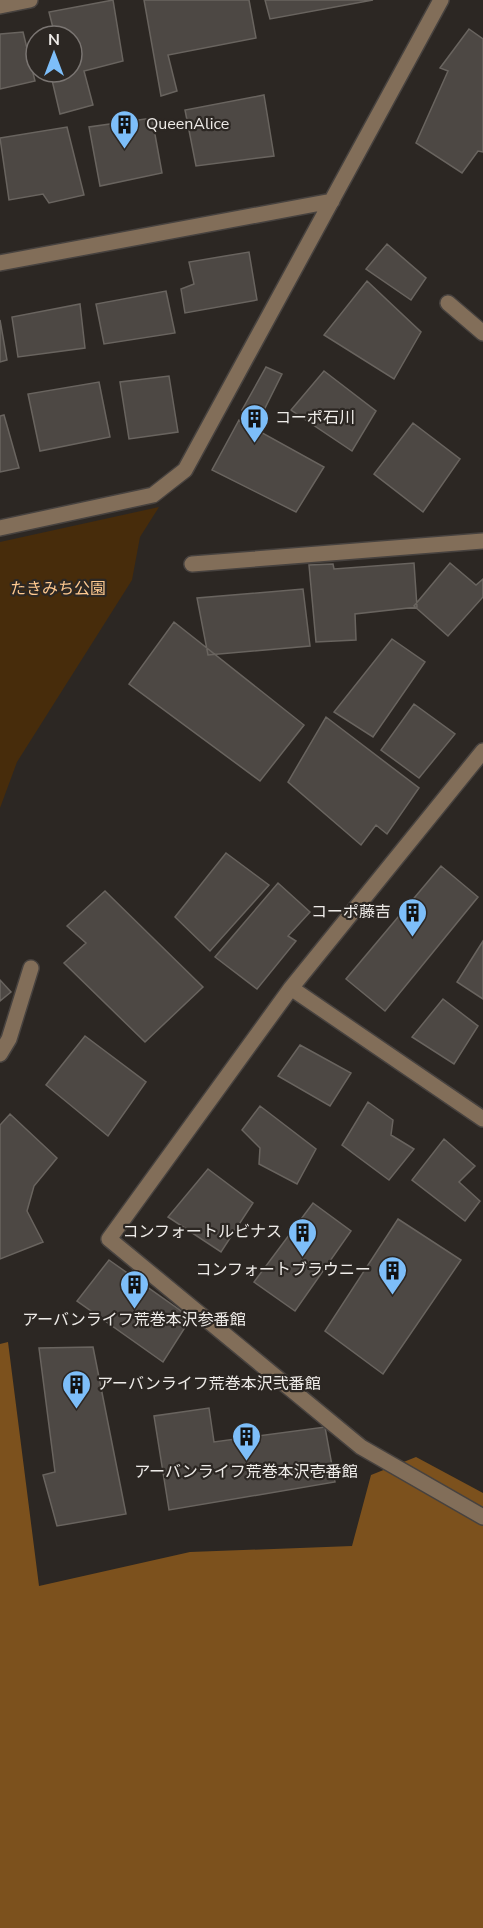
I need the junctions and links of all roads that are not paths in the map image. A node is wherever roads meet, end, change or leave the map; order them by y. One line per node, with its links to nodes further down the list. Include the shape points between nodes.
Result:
1 (30, 0): 3 (street)
2 (441, 0): 4 (street)
3 (0, 6)
4 (332, 201): 5 (street); 8 (street, via 185,470 153,495)
5 (0, 263)
6 (448, 303): 7 (street)
7 (483, 333)
8 (0, 528)
9 (483, 541): 10 (street)
10 (192, 564)
11 (483, 751): 13 (street)
12 (31, 968): 14 (street, via 9,1039)
13 (291, 988): 15 (street); 16 (street, via 109,1239 361,1447)
14 (0, 1054)
15 (483, 1119)
16 (483, 1517)

